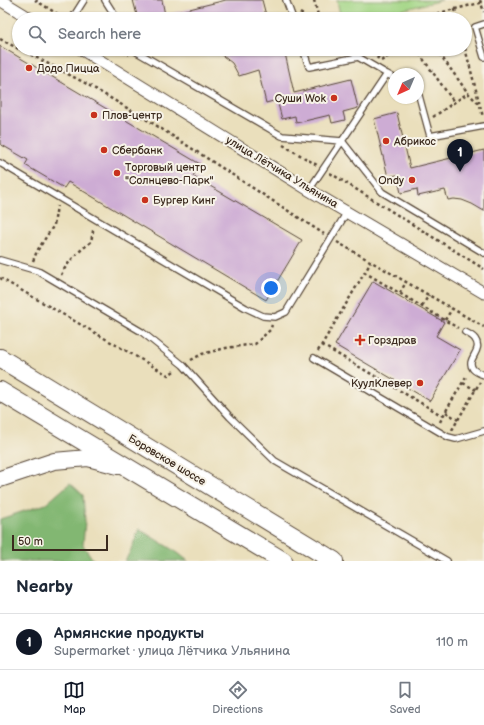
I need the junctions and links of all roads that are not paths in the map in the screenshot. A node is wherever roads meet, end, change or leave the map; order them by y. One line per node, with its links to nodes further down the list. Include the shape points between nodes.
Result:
1 (0, 0): 5 (street)
2 (84, 0): 6 (lane)
3 (105, 0): 7 (lane)
4 (286, 0): 8 (lane)
5 (20, 12)
6 (76, 12)
7 (113, 12)
8 (290, 12)
9 (484, 24): 13 (lane, via 475,27)
10 (92, 56): 19 (street, улица Лётчика Ульянина)
11 (144, 56): 17 (lane, via 282,136)
12 (305, 56): 14 (lane, via 309,67 358,57)
13 (484, 57)
14 (387, 74): 17 (lane)
15 (421, 104): 16 (lane, via 430,136)
16 (484, 126)
17 (342, 141): 19 (lane); 21 (lane, via 382,192)
18 (0, 163): 20 (lane, via 263,316 275,317 286,312)
19 (309, 190): 20 (street, улица Лётчика Ульянина)
20 (347, 212): 23 (street, улица Лётчика Ульянина)
21 (484, 253)
22 (0, 260): 34 (lane, via 38,271 142,332 183,365 230,417 275,461)
23 (484, 293)
24 (465, 332): 27 (lane, via 478,344 471,362 474,370)
25 (0, 358): 33 (main road, Боровское шоссе)
26 (314, 358): 29 (lane, via 448,437 456,439)
27 (483, 378)
28 (0, 391): 30 (main road)
29 (484, 431)
30 (132, 471): 31 (street, via 88,458 54,461); 32 (main road)
31 (0, 479)
32 (283, 561)
33 (334, 561)
34 (447, 561)

